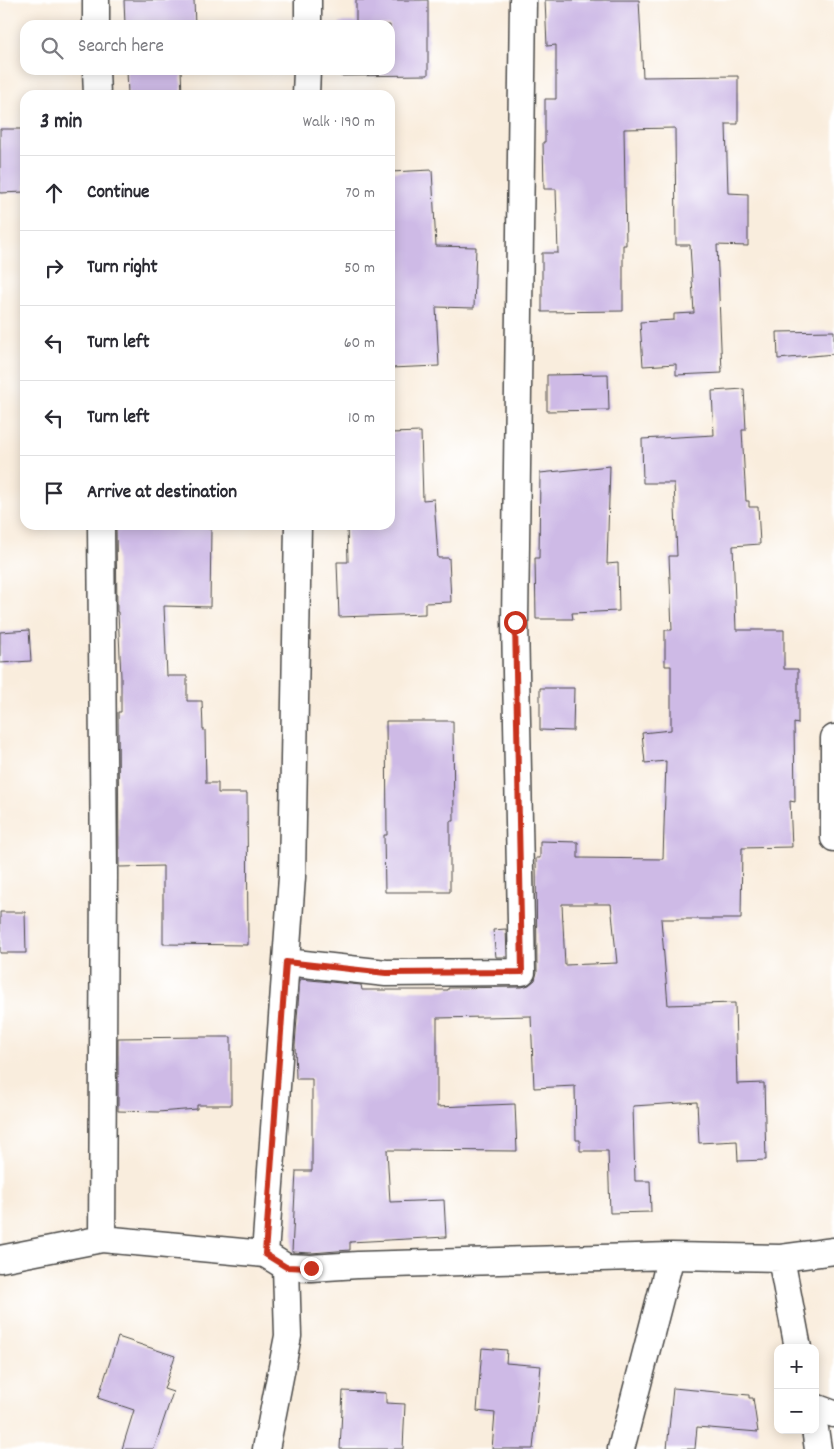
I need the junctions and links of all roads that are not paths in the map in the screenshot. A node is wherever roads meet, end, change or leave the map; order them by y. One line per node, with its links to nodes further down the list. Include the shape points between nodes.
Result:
1 (96, 0): 4 (street)
2 (308, 0): 5 (street)
3 (523, 0): 15 (street, via 515,622 522,972 386,973)
4 (96, 20)
5 (308, 20)
6 (96, 75): 8 (street)
7 (307, 75): 9 (street)
8 (97, 90)
9 (306, 90)
10 (101, 530): 16 (street, via 104,862)
11 (298, 530): 15 (street, via 292,877)
12 (834, 738): 13 (street)
13 (834, 783): 14 (street)
14 (834, 838)
15 (286, 962): 21 (street)
16 (102, 1239): 20 (street); 21 (street)
17 (834, 1251): 19 (street)
18 (671, 1256): 19 (street); 21 (street, via 311,1268); 27 (street)
19 (781, 1258): 22 (street)
20 (0, 1259)
21 (276, 1261): 26 (street, via 288,1336)
22 (797, 1344)
23 (819, 1408): 24 (street)
24 (834, 1414)
25 (816, 1434): 28 (street)
26 (266, 1449)
27 (621, 1449)
28 (818, 1449)

